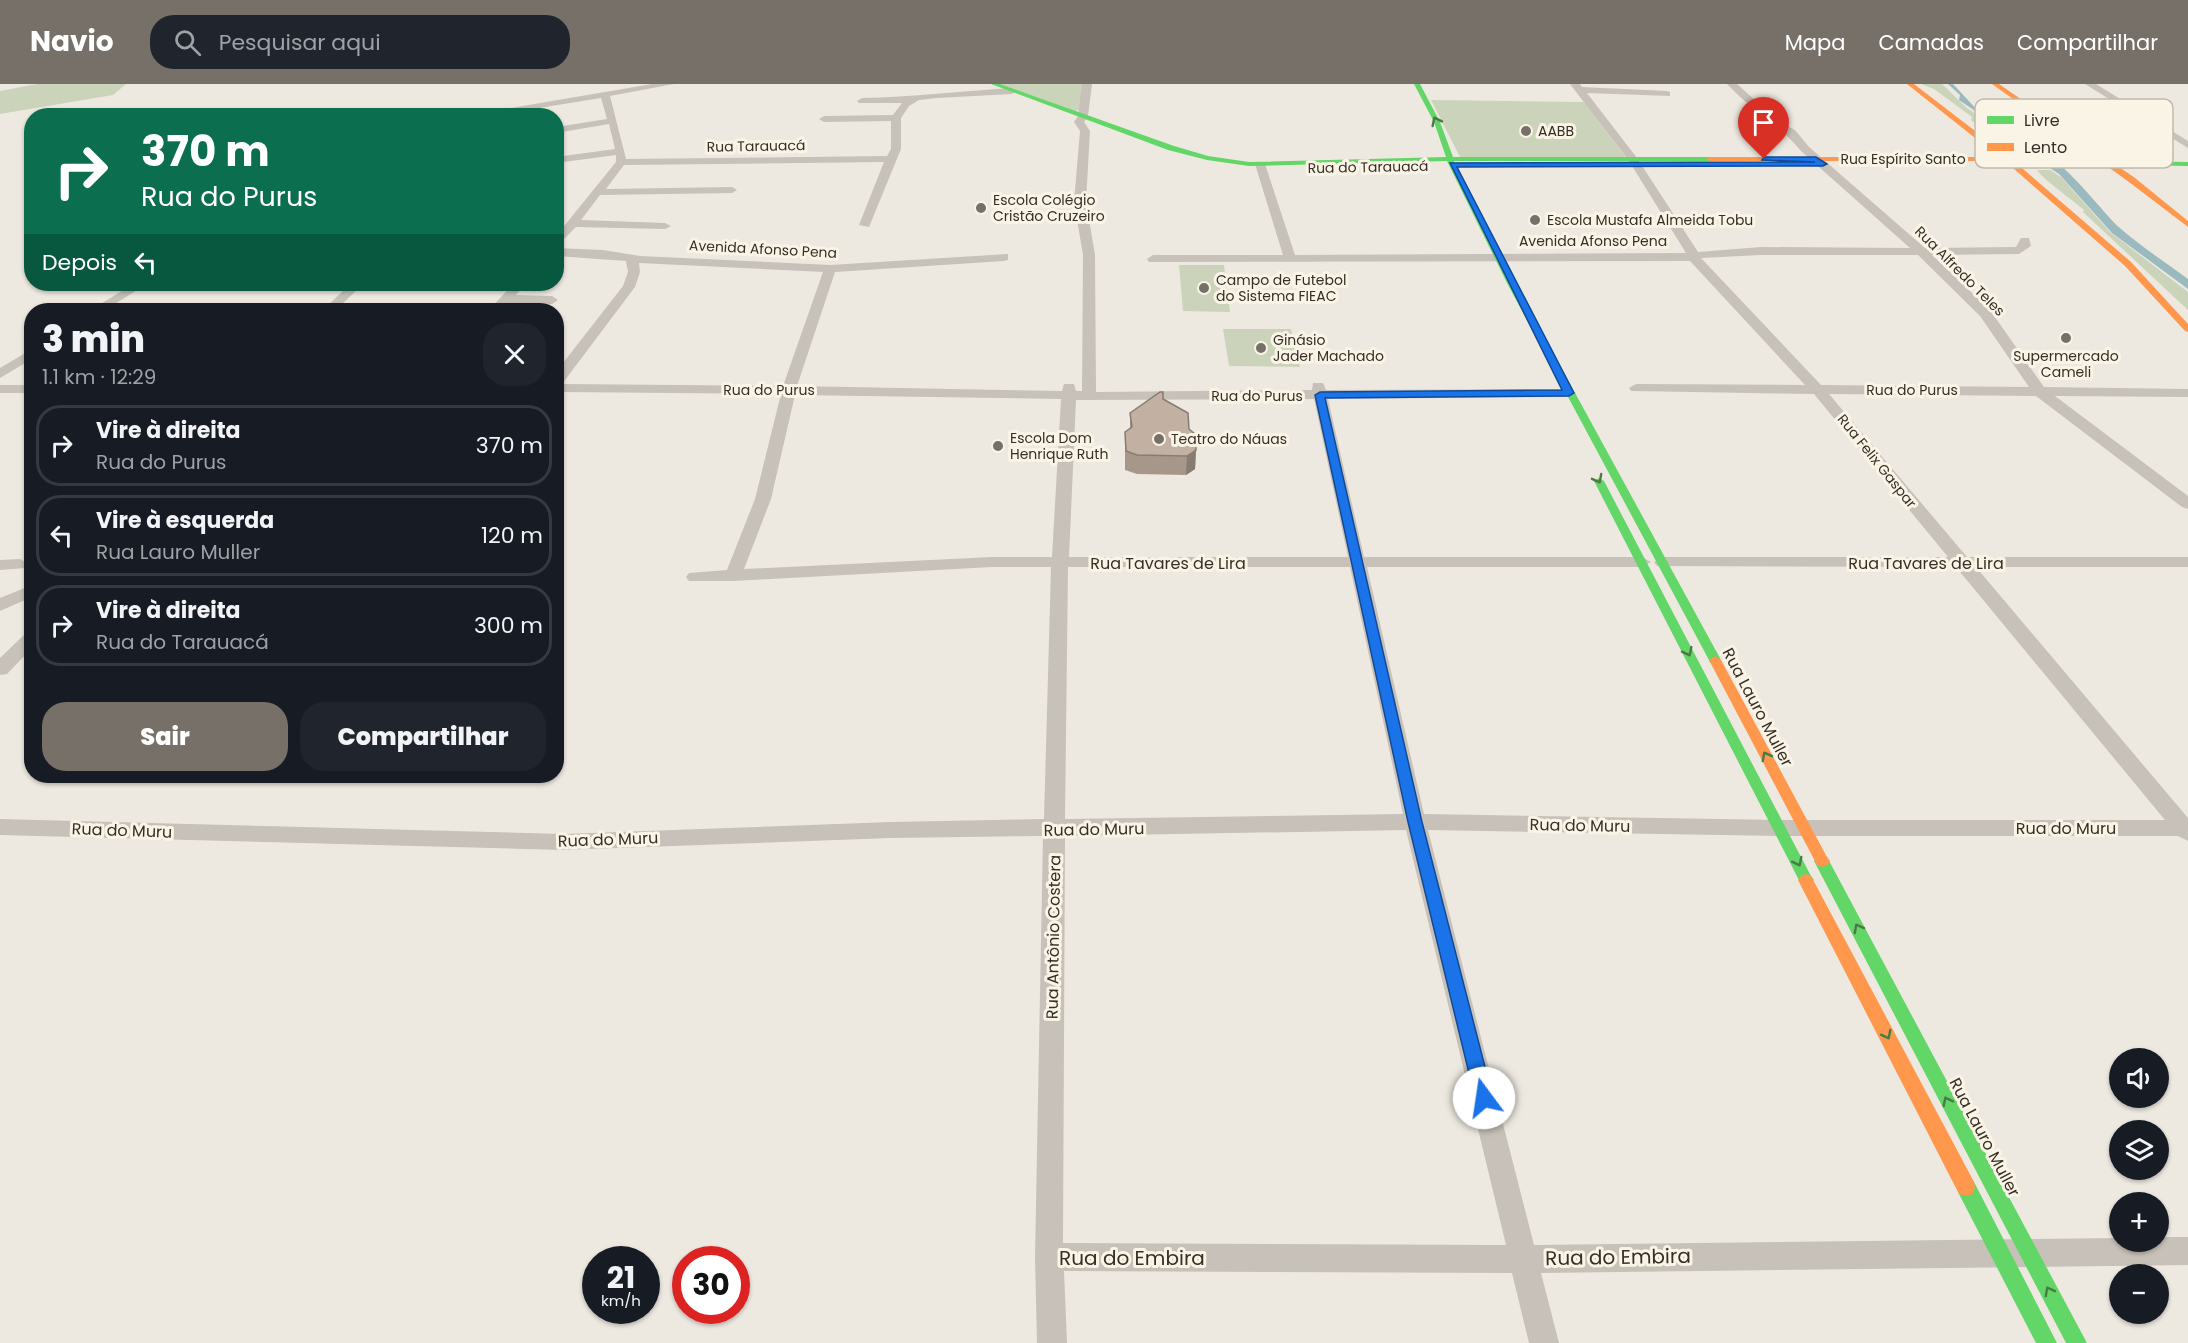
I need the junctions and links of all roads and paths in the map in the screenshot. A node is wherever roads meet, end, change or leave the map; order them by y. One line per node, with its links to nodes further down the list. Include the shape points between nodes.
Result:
1 (669, 84): 12 (street)
2 (975, 84): 11 (street)
3 (1087, 84): 18 (street, Rua Antônio Costera)
4 (1406, 84): 32 (street, Rua Lauro Muller)
5 (1417, 84): 32 (street, Rua Lauro Muller, one-way to 5, via 1437,122)
6 (1732, 84): 31 (street, Rua Alfredo Teles)
7 (1910, 84): 25 (street)
8 (1995, 84): 14 (street)
9 (2090, 84): 15 (street)
10 (1577, 87): 13 (street); 33 (street, Rua Felix Gaspar)
11 (995, 88): 17 (street); 22 (street, Rua do Tarauacá); 22 (street, Rua do Tarauacá)
12 (605, 94): 19 (street); 23 (street)
13 (1667, 94)
14 (2016, 99)
15 (2114, 99)
16 (862, 100): 17 (street)
17 (912, 100): 21 (street)
18 (1085, 100): 22 (street, Rua Antônio Costera); 22 (street)
19 (518, 108)
20 (824, 118): 21 (street)
21 (896, 118): 29 (street, via 897,142)
22 (1090, 118): 37 (street, Rua do Tarauacá, via 1171,148); 77 (street, Rua Antônio Costera, via 1080,202 1089,255)
23 (612, 121): 24 (street); 28 (street)
24 (564, 129)
25 (1975, 132)
26 (2173, 136): 27 (street)
27 (2188, 145)
28 (621, 157): 29 (street, Rua Tarauacá); 30 (street, Rua Tarauacá); 41 (street)
29 (891, 159): 43 (street)
30 (564, 160)
31 (1820, 161): 33 (street, Rua do Tarauacá); 34 (street, Rua Espírito Santo); 49 (street, Rua Alfredo Teles)
32 (1444, 162): 33 (street, Rua do Tarauacá); 37 (street, Rua do Tarauacá); 50 (street, Rua Lauro Muller); 51 (street, Rua Lauro Muller)
33 (1634, 162): 53 (street, Rua Felix Gaspar, via 1691,248)
34 (1975, 162)
35 (2173, 164): 36 (street, Rua Espírito Santo)
36 (2188, 164)
37 (1261, 167): 54 (street)
38 (2022, 168): 66 (street, via 2128,264)
39 (2113, 168): 44 (street)
40 (732, 190): 41 (street)
41 (600, 192): 42 (street)
42 (574, 223): 45 (street); 46 (street)
43 (865, 225)
44 (2188, 225)
45 (665, 226)
46 (564, 235)
47 (2025, 240): 49 (street, Avenida Afonso Pena, via 2022,248 2013,251)
48 (564, 252): 56 (street, Avenida Afonso Pena)
49 (1922, 252): 53 (street, Avenida Afonso Pena, via 1761,251); 79 (street, Rua Alfredo Teles, via 1985,313)
50 (1483, 256): 51 (street, Avenida Afonso Pena); 54 (street, Avenida Afonso Pena); 78 (street, Rua Lauro Muller)
51 (1498, 256): 53 (street, Avenida Afonso Pena); 78 (street, Rua Lauro Muller)
52 (1004, 257): 57 (street, Avenida Afonso Pena)
53 (1693, 257): 74 (street, Rua Felix Gaspar)
54 (1290, 258): 55 (street, Avenida Afonso Pena)
55 (1153, 259)
56 (632, 260): 57 (street, Avenida Afonso Pena); 68 (street, via 634,272 628,287)
57 (830, 269): 75 (street)
58 (129, 291): 63 (street)
59 (349, 291): 64 (street)
60 (513, 291): 61 (street)
61 (505, 299): 62 (street); 65 (street)
62 (552, 300)
63 (109, 303)
64 (337, 303)
65 (501, 303)
66 (2188, 329)
67 (24, 358): 69 (street)
68 (564, 371)
69 (0, 374)
70 (564, 388): 75 (street, Rua do Purus)
71 (1636, 388): 74 (street, Rua do Purus)
72 (0, 389): 73 (street)
73 (24, 389)
74 (1817, 389): 79 (street, Rua do Purus); 89 (street, Rua Felix Gaspar)
75 (789, 390): 77 (street, Rua do Purus); 91 (street, via 763,499)
76 (1319, 390): 77 (street, Rua do Purus); 78 (street, Rua do Purus); 87 (street)
77 (1079, 391): 86 (street, Rua Antônio Costera)
78 (1559, 391): 84 (street, Rua Lauro Muller)
79 (2039, 391): 80 (street, Rua do Purus); 82 (street, Rua Alfredo Teles)
80 (2188, 393)
81 (1592, 467): 83 (street, Rua Lauro Muller, one-way to 83)
82 (2186, 501)
83 (1642, 562): 87 (street, Rua Tavares de Lira); 99 (street, Rua Lauro Muller, one-way to 99)
84 (1663, 562): 89 (street, Rua Tavares de Lira); 100 (street, Rua Lauro Muller, one-way to 84)
85 (2188, 562): 89 (street, Rua Tavares de Lira)
86 (1060, 563): 87 (street, Rua Tavares de Lira); 91 (street, Rua Tavares de Lira, via 944,563); 101 (street, Rua Antônio Costera)
87 (1359, 563): 97 (street)
88 (20, 564): 90 (street)
89 (1961, 564): 102 (street, Rua Felix Gaspar)
90 (0, 565)
91 (733, 576): 92 (street, Rua Tavares de Lira)
92 (696, 577)
93 (24, 594): 94 (street)
94 (0, 605)
95 (24, 645): 96 (street)
96 (0, 669)
97 (1415, 822): 99 (street, Rua do Muru); 101 (street, Rua do Muru); 108 (street)
98 (0, 827): 101 (street, Rua do Muru, via 562,842 891,830)
99 (1781, 828): 100 (street, Rua do Muru); 104 (street, Rua Lauro Muller, one-way to 104)
100 (1803, 828): 102 (street, Rua do Muru); 103 (street, Rua Lauro Muller, one-way to 100)
101 (1054, 830): 107 (street, Rua Antônio Costera)
102 (2187, 830)
103 (1963, 1131): 104 (street); 106 (street, Rua Lauro Muller)
104 (1937, 1132): 106 (street, Rua Lauro Muller)
105 (2188, 1251): 106 (street, Rua do Embira)
106 (2014, 1252): 108 (street, Rua do Embira); 111 (street, Rua Lauro Muller); 112 (street, Rua Lauro Muller, one-way to 106)
107 (1049, 1257): 108 (street, Rua do Embira); 109 (street, Rua Antônio Costera)
108 (1524, 1259): 110 (street)
109 (1052, 1343)
110 (1544, 1343)
111 (2047, 1343)
112 (2077, 1343)

